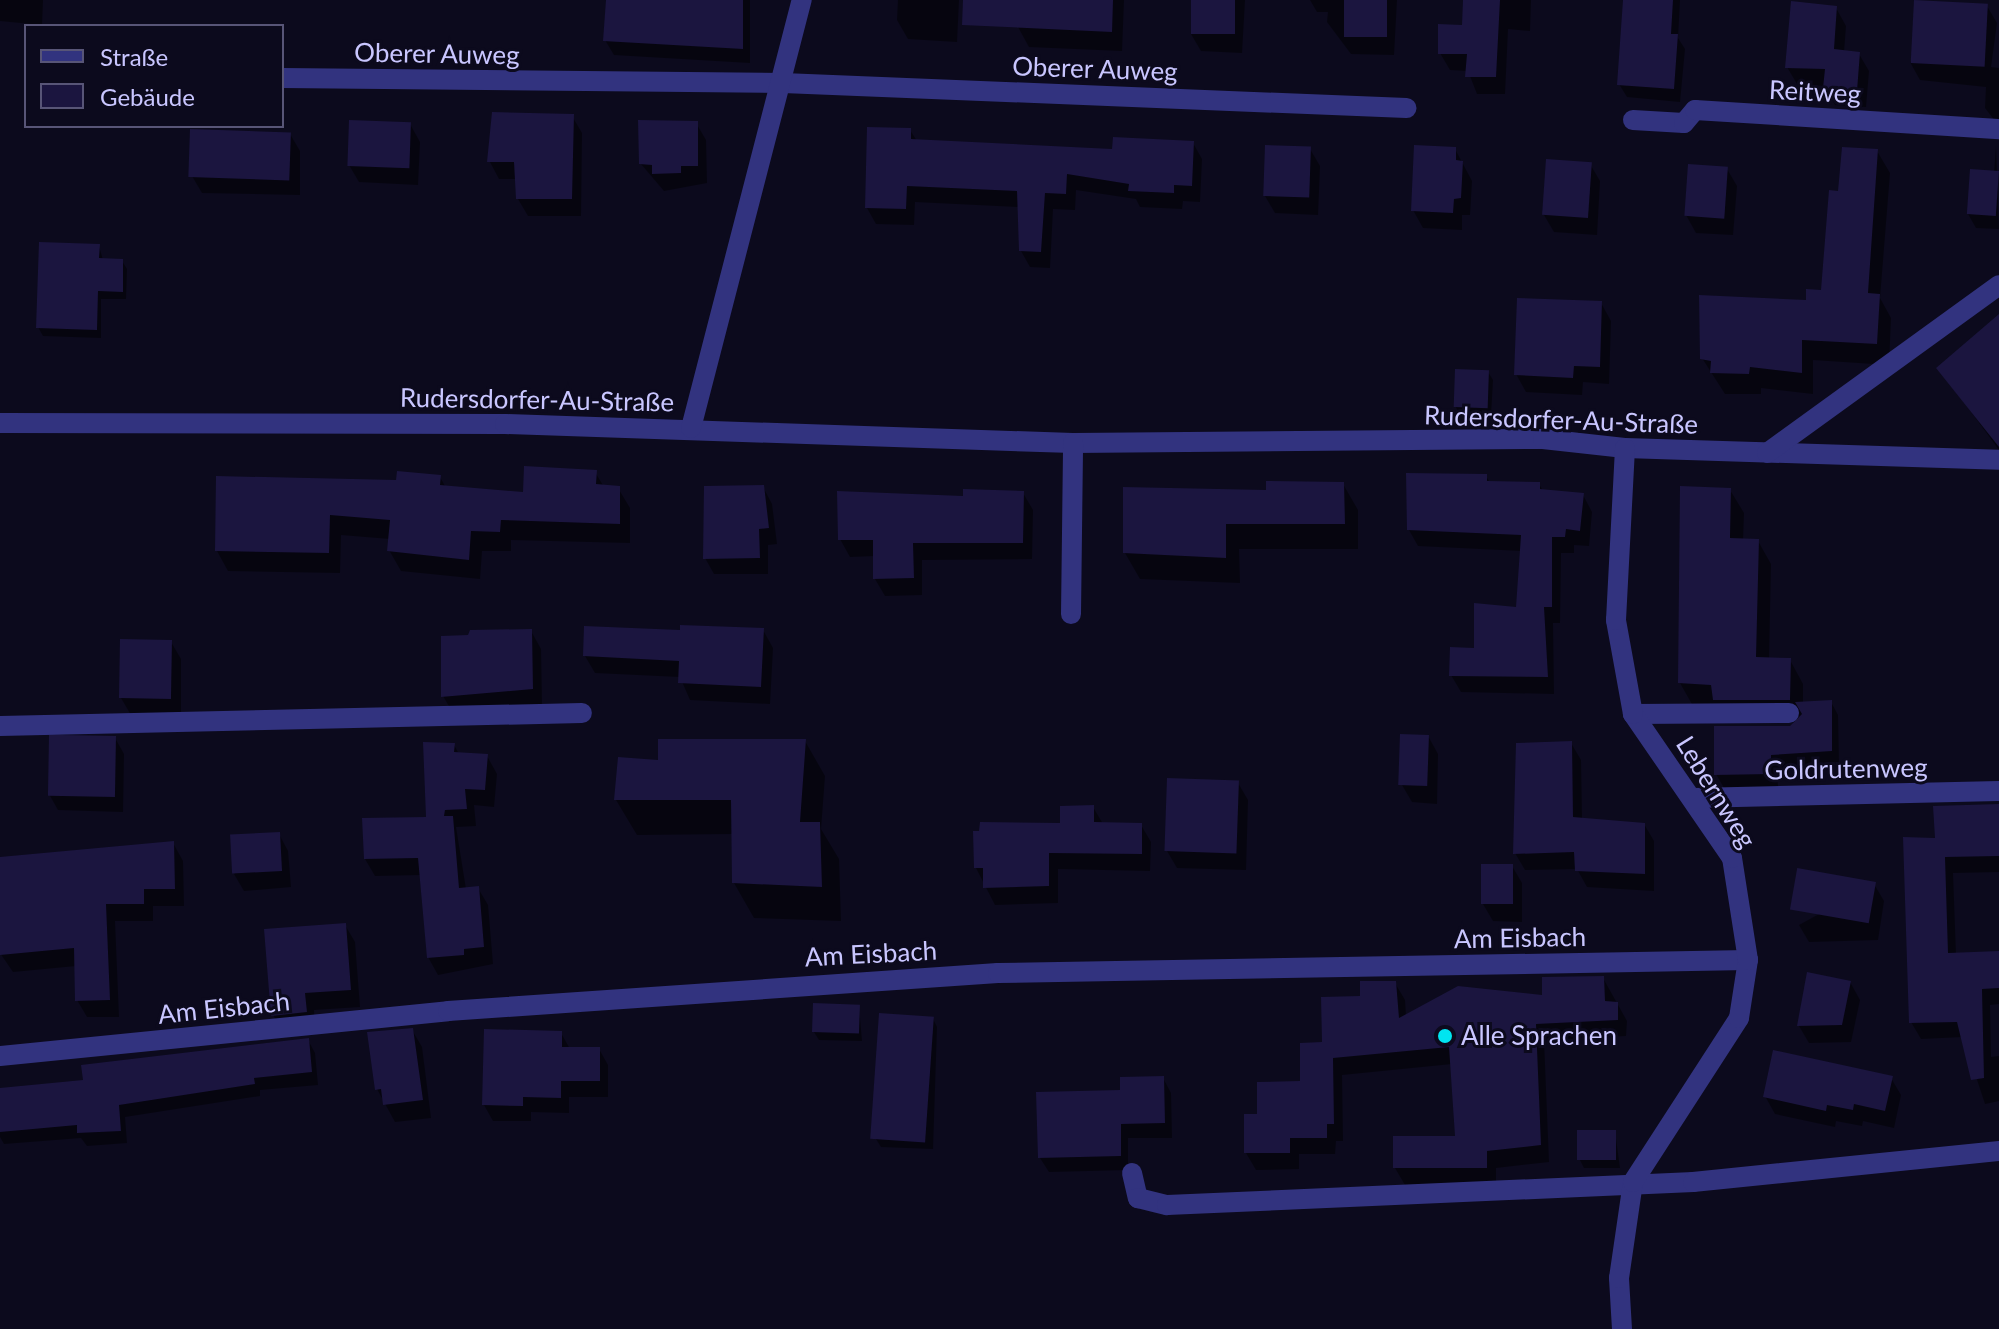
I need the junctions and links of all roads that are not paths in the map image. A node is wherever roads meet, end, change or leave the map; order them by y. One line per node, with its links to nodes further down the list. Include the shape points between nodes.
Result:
1 (802, 0): 3 (street)
2 (284, 78): 3 (street, Oberer Auweg)
3 (783, 83): 4 (street, Oberer Auweg); 9 (street)
4 (1406, 108)
5 (1633, 120): 6 (street, Reitweg, via 1684,123 1695,110)
6 (1999, 129)
7 (1999, 285): 12 (street)
8 (0, 423): 9 (street, Rudersdorfer-Au-Straße)
9 (691, 428): 10 (street, Rudersdorfer-Au-Straße)
10 (1073, 443): 11 (street, Rudersdorfer-Au-Straße, via 1543,439); 14 (street)
11 (1625, 448): 12 (street, Rudersdorfer-Au-Straße); 17 (street, Lebernweg, via 1616,620)
12 (1767, 453): 13 (street, Rudersdorfer-Au-Straße)
13 (1999, 460)
14 (1071, 614)
15 (582, 713): 18 (street)
16 (1789, 713): 17 (street)
17 (1633, 714): 20 (street, Lebernweg)
18 (0, 726)
19 (1999, 791): 20 (street, Goldrutenweg)
20 (1694, 798): 21 (street, Lebernweg, via 1732,858)
21 (1748, 960): 22 (street, Am Eisbach, via 998,973 448,1011); 25 (street, Lebernweg, via 1739,1018)
22 (0, 1056)
23 (1999, 1151): 25 (street, via 1693,1182)
24 (1132, 1173): 25 (street, via 1138,1198 1167,1205)
25 (1633, 1182): 26 (street, Lebernweg, via 1619,1278)
26 (1622, 1329)

